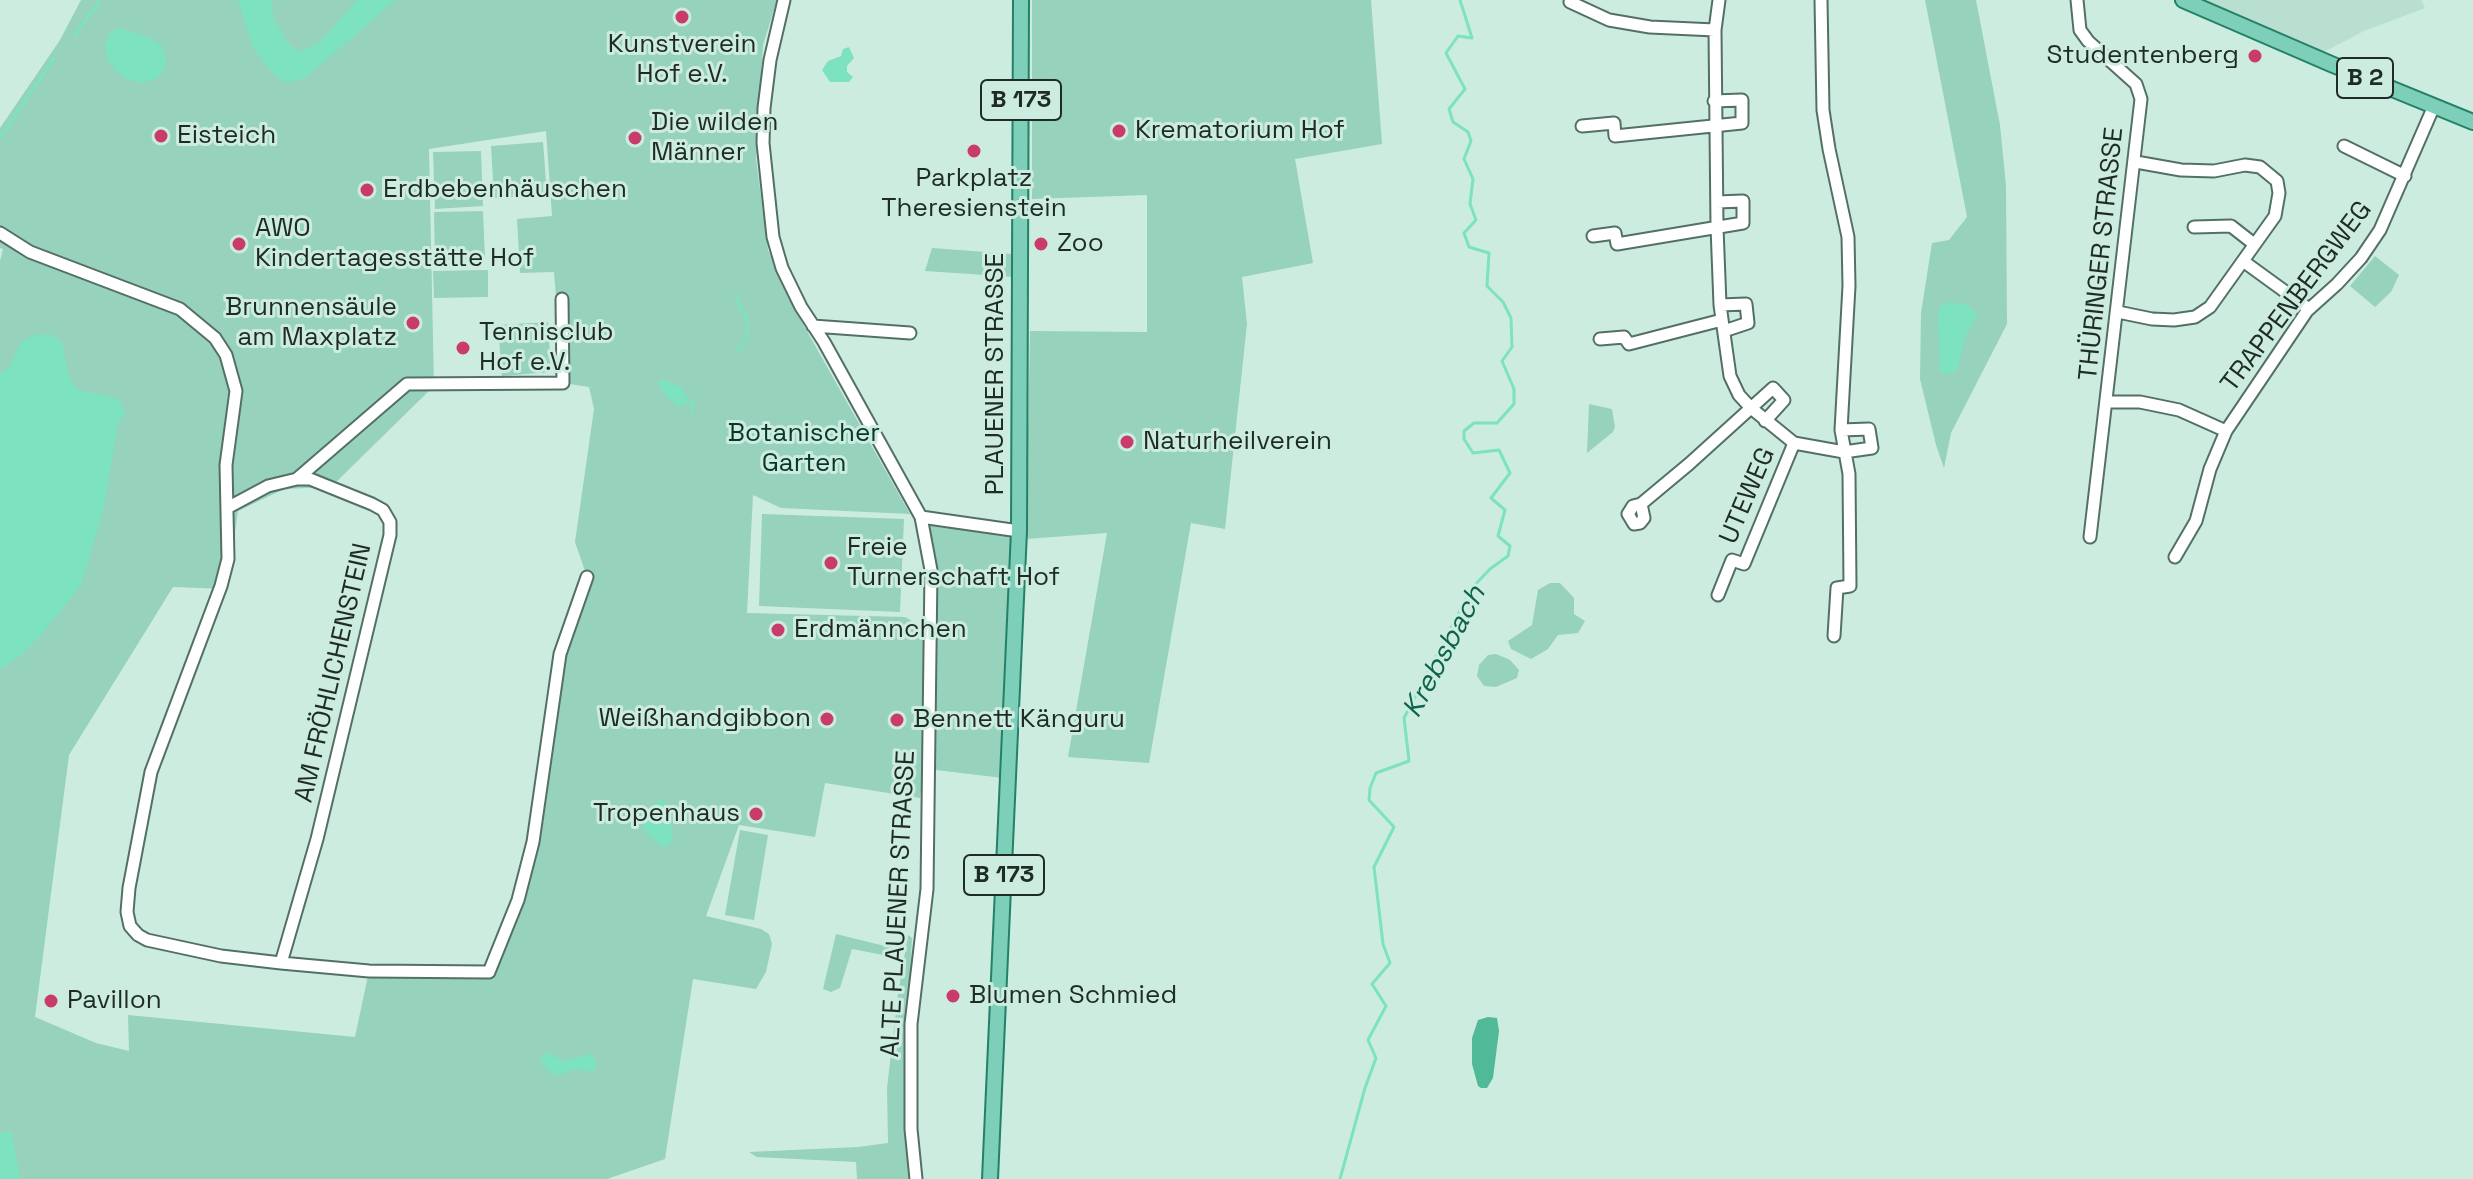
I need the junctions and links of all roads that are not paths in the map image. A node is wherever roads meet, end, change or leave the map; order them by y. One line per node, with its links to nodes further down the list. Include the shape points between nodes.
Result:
1 (784, 0): 29 (street, ALTE PLAUENER STRASSE, via 770,60 764,157 773,237 782,268)
2 (1021, 0): 43 (main road, PLAUENER STRASSE / B 173)
3 (1719, 0): 8 (street)
4 (1821, 0): 35 (street, via 1823,110 1848,237)
5 (2077, 0): 15 (street, THÜRINGER STRASSE, via 2080,30 2136,84 2141,99)
6 (2183, 0): 10 (main road, B 2)
7 (1570, 2): 8 (street, via 1609,20)
8 (1715, 30): 9 (street)
9 (1714, 101): 12 (street); 12 (street, via 1742,100 1742,123)
10 (2434, 106): 11 (main road, B 2); 16 (street, TRAPPENBERGWEG)
11 (2473, 122)
12 (1715, 124): 13 (street, via 1615,136 1614,123); 17 (street)
13 (1582, 126)
14 (2344, 146): 16 (street)
15 (2136, 162): 22 (street, via 2214,171 2245,165 2270,173 2279,193 2275,216); 27 (street, THÜRINGER STRASSE)
16 (2405, 176): 26 (street, TRAPPENBERGWEG, via 2361,258)
17 (1717, 202): 18 (street); 18 (street, via 1743,201 1743,223)
18 (1717, 227): 21 (street, via 1617,244 1615,233); 25 (street)
19 (2194, 227): 22 (street, via 2231,226)
20 (0, 233): 41 (street, via 30,252 180,309 215,338 236,391 226,465)
21 (1593, 236)
22 (2254, 244): 23 (street)
23 (2243, 261): 26 (street); 27 (street, via 2210,307 2195,317 2152,319)
24 (562, 299): 39 (street, via 563,383 407,384)
25 (1720, 305): 28 (street); 28 (street, via 1746,304 1748,323)
26 (2309, 309): 36 (street, TRAPPENBERGWEG)
27 (2118, 312): 32 (street, THÜRINGER STRASSE)
28 (1723, 325): 31 (street, via 1629,344 1624,337); 33 (street, via 1730,376)
29 (813, 326): 30 (street); 42 (street, ALTE PLAUENER STRASSE)
30 (910, 333)
31 (1600, 339)
32 (2108, 402): 36 (street, via 2179,410); 44 (street, THÜRINGER STRASSE)
33 (1751, 408): 34 (street); 34 (street, via 1773,388 1784,400); 40 (street)
34 (1765, 421): 37 (street)
35 (1841, 430): 38 (street); 38 (street, via 1869,429 1872,448)
36 (2226, 431): 45 (street, TRAPPENBERGWEG, via 2196,521)
37 (1794, 443): 38 (street); 47 (street, UTEWEG, via 1744,564 1732,560)
38 (1844, 452): 48 (street, via 1849,474 1850,586 1837,588)
39 (297, 479): 41 (street, via 268,486); 49 (street, AM FRÖHLICHENSTEIN, via 310,479 383,510 390,535 317,839)
40 (1641, 504)
41 (227, 508): 49 (street, via 228,559 151,772 127,912 130,926 147,940)
42 (921, 517): 43 (street); 50 (street, ALTE PLAUENER STRASSE, via 931,570 930,755 927,889 911,1024)
43 (1019, 531): 51 (main road, PLAUENER STRASSE / B 173)
44 (2090, 537)
45 (2175, 557)
46 (587, 577): 49 (street, via 560,654 533,842 518,900 489,972 369,971)
47 (1718, 595)
48 (1834, 636)
49 (281, 963)
50 (916, 1179)
51 (990, 1179)

